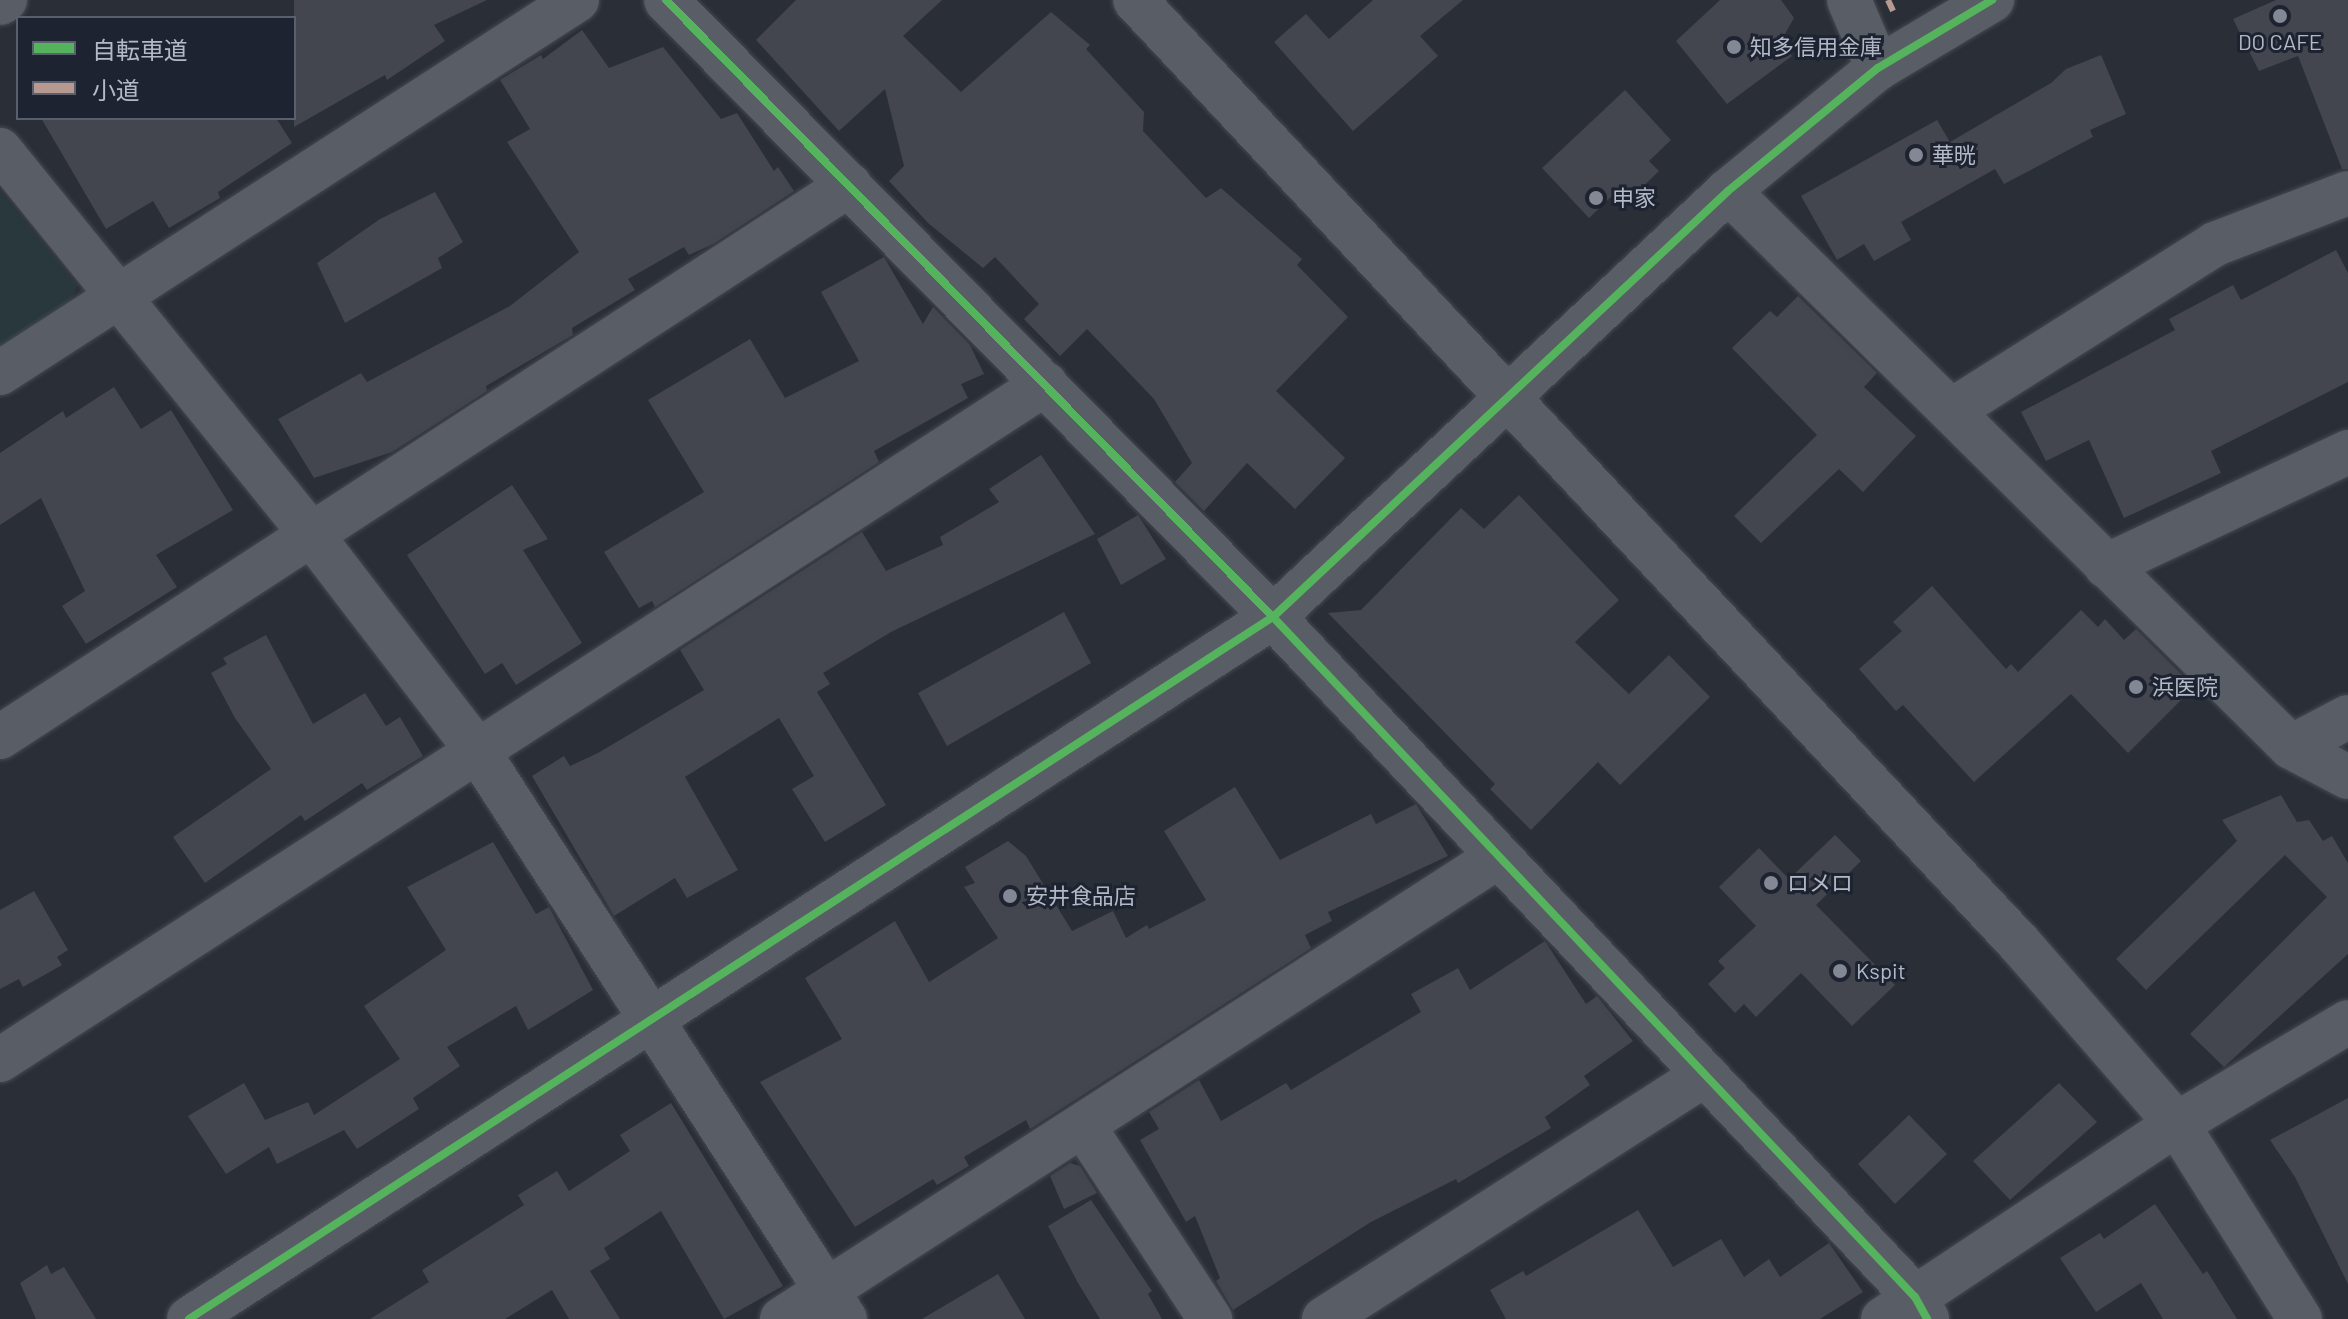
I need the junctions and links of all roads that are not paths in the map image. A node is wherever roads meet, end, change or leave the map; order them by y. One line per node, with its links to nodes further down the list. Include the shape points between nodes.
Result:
1 (5, 0): 7 (street)
2 (577, 0): 13 (street)
3 (666, 0): 10 (street)
4 (1135, 0): 16 (street)
5 (1849, 0): 8 (street)
6 (1992, 0): 8 (street)
7 (0, 3)
8 (1878, 68): 11 (street)
9 (0, 150): 13 (street)
10 (849, 185): 15 (street); 19 (street)
11 (1728, 191): 16 (street); 17 (street)
12 (2348, 193): 17 (street, via 2215,244)
13 (119, 297): 14 (street); 19 (street)
14 (0, 373)
15 (1045, 384): 21 (street); 25 (street)
16 (1507, 398): 21 (street); 32 (street, via 2020,944)
17 (1951, 411): 20 (street)
18 (2348, 452): 20 (street)
19 (311, 534): 23 (street); 25 (street)
20 (2106, 566): 24 (street)
21 (1273, 617): 27 (street); 28 (street)
22 (2348, 717): 24 (street)
23 (0, 737)
24 (2291, 747): 26 (street)
25 (477, 750): 28 (street); 30 (street)
26 (2348, 777)
27 (1499, 856): 31 (street); 33 (street)
28 (651, 1019): 34 (street); 36 (street)
29 (2348, 1022): 32 (street)
30 (0, 1060)
31 (1705, 1074): 35 (street); 39 (street)
32 (2177, 1124): 35 (street); 40 (street)
33 (1084, 1127): 34 (street); 38 (street)
34 (836, 1304): 37 (street)
35 (1908, 1312)
36 (189, 1319)
37 (782, 1319)
38 (1210, 1319)
39 (1324, 1319)
40 (2300, 1319)

